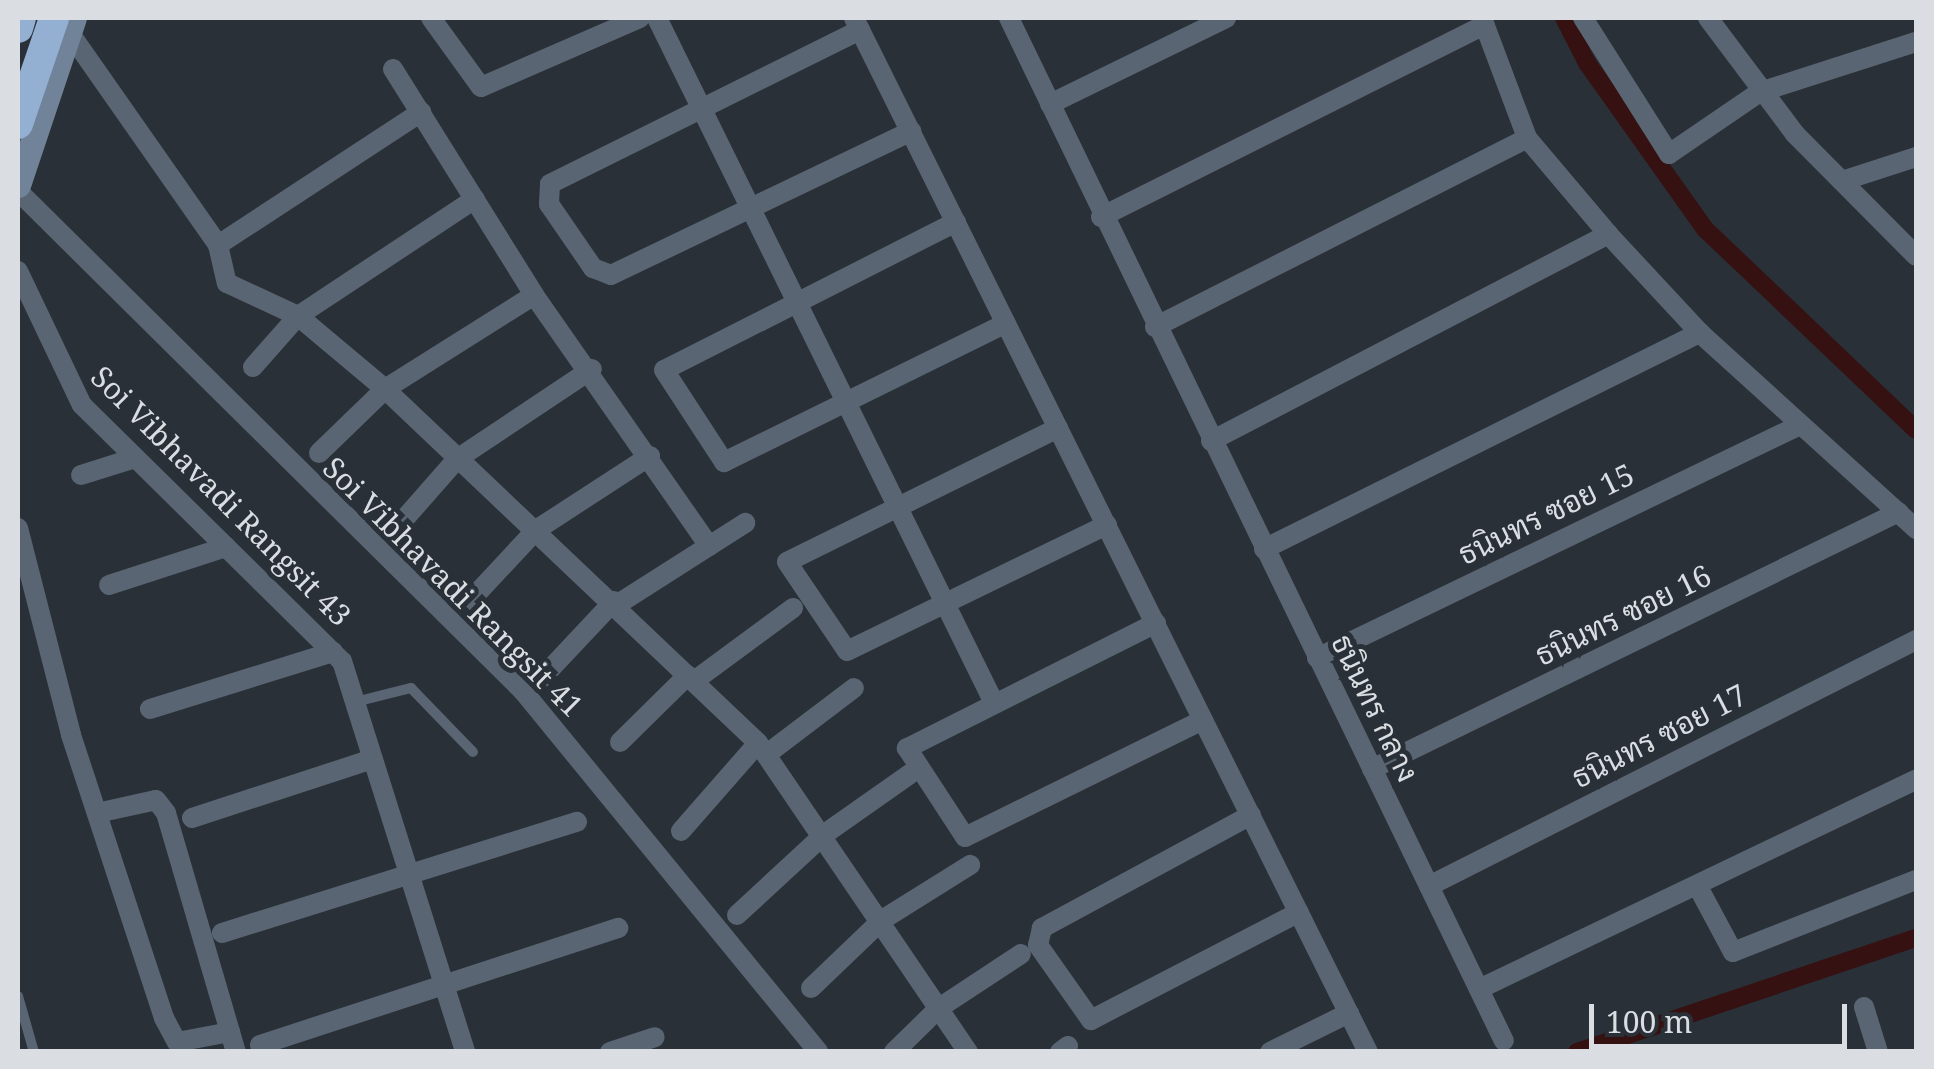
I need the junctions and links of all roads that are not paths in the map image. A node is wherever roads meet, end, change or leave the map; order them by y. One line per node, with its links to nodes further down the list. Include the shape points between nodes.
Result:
1 (21, 18): 12 (highway)
2 (431, 18): 3 (street, via 481,87)
3 (640, 18)
4 (657, 18): 17 (street)
5 (1009, 18): 16 (street, ธนินทร กลาง)
6 (1226, 18): 16 (street)
7 (1583, 18): 15 (street, via 1669,154)
8 (1708, 18): 15 (street)
9 (1484, 21): 21 (street); 27 (street)
10 (66, 22): 19 (highway); 24 (main road); 30 (street)
11 (858, 24): 17 (street); 20 (street)
12 (18, 28)
13 (1916, 42): 15 (street)
14 (393, 69): 18 (street)
15 (1760, 92): 23 (street)
16 (1050, 104): 27 (street, ธนินทร กลาง)
17 (702, 108): 26 (street); 26 (street, via 550,184 548,204 603,275)
18 (422, 112): 25 (street); 30 (street)
19 (18, 124)
20 (911, 130): 26 (street); 28 (street)
21 (1527, 138): 29 (street); 37 (street)
22 (1916, 157): 23 (street)
23 (1842, 181): 31 (street)
24 (18, 188): 116 (street, Soi Vibhavadi Rangsit 41, via 523,691)
25 (475, 199): 33 (street); 35 (street)
26 (750, 209): 34 (street)
27 (1101, 217): 37 (street, ธนินทร กลาง)
28 (956, 222): 34 (street); 36 (street)
29 (1608, 234): 38 (street); 45 (street)
30 (218, 246): 35 (street, via 227,283)
31 (1916, 256)
32 (18, 271): 48 (street, Soi Vibhavadi Rangsit 43, via 62,376)
33 (534, 294): 40 (street); 41 (street)
34 (797, 302): 42 (street); 42 (street, via 664,370 724,462)
35 (298, 316): 39 (street); 41 (street)
36 (1006, 323): 42 (street); 44 (street)
37 (1155, 327): 45 (street, ธนินทร กลาง)
38 (1700, 333): 43 (street); 61 (street)
39 (253, 366)
40 (592, 369): 47 (street); 49 (street)
41 (385, 389): 46 (street); 49 (street)
42 (846, 402): 51 (street)
43 (1800, 425): 52 (street); 70 (street, ธนินทร ซอย 15)
44 (1058, 428): 51 (street); 54 (street)
45 (1211, 441): 61 (street, ธนินทร กลาง)
46 (320, 453)
47 (650, 456): 57 (street); 59 (street)
48 (135, 458): 50 (street); 60 (street, Soi Vibhavadi Rangsit 43)
49 (457, 459): 57 (street); 58 (street)
50 (81, 474)
51 (898, 507): 65 (street); 65 (street, via 787,562 847,652)
52 (1898, 512): 56 (street); 82 (street, ธนินทร ซอย 16)
53 (745, 523): 59 (street)
54 (1106, 525): 65 (street); 67 (street)
55 (18, 528): 85 (street)
56 (1916, 529)
57 (536, 530): 63 (street); 64 (street)
58 (392, 533)
59 (709, 546): 63 (street)
60 (226, 547): 62 (street); 69 (street, Soi Vibhavadi Rangsit 43)
61 (1264, 549): 70 (street, ธนินทร กลาง)
62 (109, 585)
63 (616, 602): 71 (street); 72 (street)
64 (467, 604)
65 (946, 605): 75 (street)
66 (793, 608): 71 (street)
67 (1156, 624): 75 (street); 77 (street)
68 (1916, 640): 95 (street, ธนินทร ซอย 17)
69 (333, 652): 74 (street, Soi Vibhavadi Rangsit 43); 76 (street)
70 (1317, 658): 82 (street, ธนินทร กลาง)
71 (691, 678): 78 (street); 79 (street)
72 (538, 682)
73 (854, 688): 79 (street)
74 (355, 702): 80 (lane, via 411,688); 81 (street, Soi Vibhavadi Rangsit 43)
75 (994, 704): 77 (street, via 907,748 965,838)
76 (150, 710)
77 (1203, 720): 86 (street)
78 (620, 742)
79 (763, 748): 89 (street); 90 (street)
80 (473, 752)
81 (373, 759): 87 (street); 92 (street, Soi Vibhavadi Rangsit 43)
82 (1372, 770): 95 (street, ธนินทร กลาง)
83 (910, 774): 90 (street)
84 (1916, 780): 94 (street)
85 (97, 813): 111 (street, via 172,1037); 111 (street, via 156,800 166,813)
86 (1251, 816): 96 (street); 96 (street, via 1042,928 1038,944 1091,1020)
87 (192, 818)
88 (577, 822): 92 (street)
89 (681, 830)
90 (826, 832): 97 (street); 98 (street)
91 (970, 865): 98 (street)
92 (408, 872): 100 (street); 102 (street, Soi Vibhavadi Rangsit 43)
93 (1916, 880): 94 (street, via 1732,952)
94 (1697, 885): 104 (street)
95 (1429, 886): 104 (street, ธนินทร กลาง)
96 (1299, 912): 108 (street)
97 (738, 915)
98 (882, 920): 103 (street); 107 (street)
99 (618, 928): 102 (street)
100 (222, 933)
101 (1022, 954): 107 (street)
102 (444, 985): 112 (street); 114 (street, Soi Vibhavadi Rangsit 43)
103 (812, 988)
104 (1479, 989): 110 (street, ธนินทร กลาง)
105 (18, 996): 113 (lane)
106 (1864, 1007): 121 (street)
107 (939, 1008): 117 (street); 118 (street)
108 (1349, 1012): 119 (street); 120 (street)
109 (655, 1037): 115 (street)
110 (1504, 1041)
111 (233, 1042)
112 (260, 1044)
113 (34, 1052)
114 (465, 1052)
115 (610, 1052)
116 (818, 1052)
117 (894, 1052)
118 (968, 1052)
119 (1270, 1052)
120 (1368, 1052)
121 (1878, 1052)

